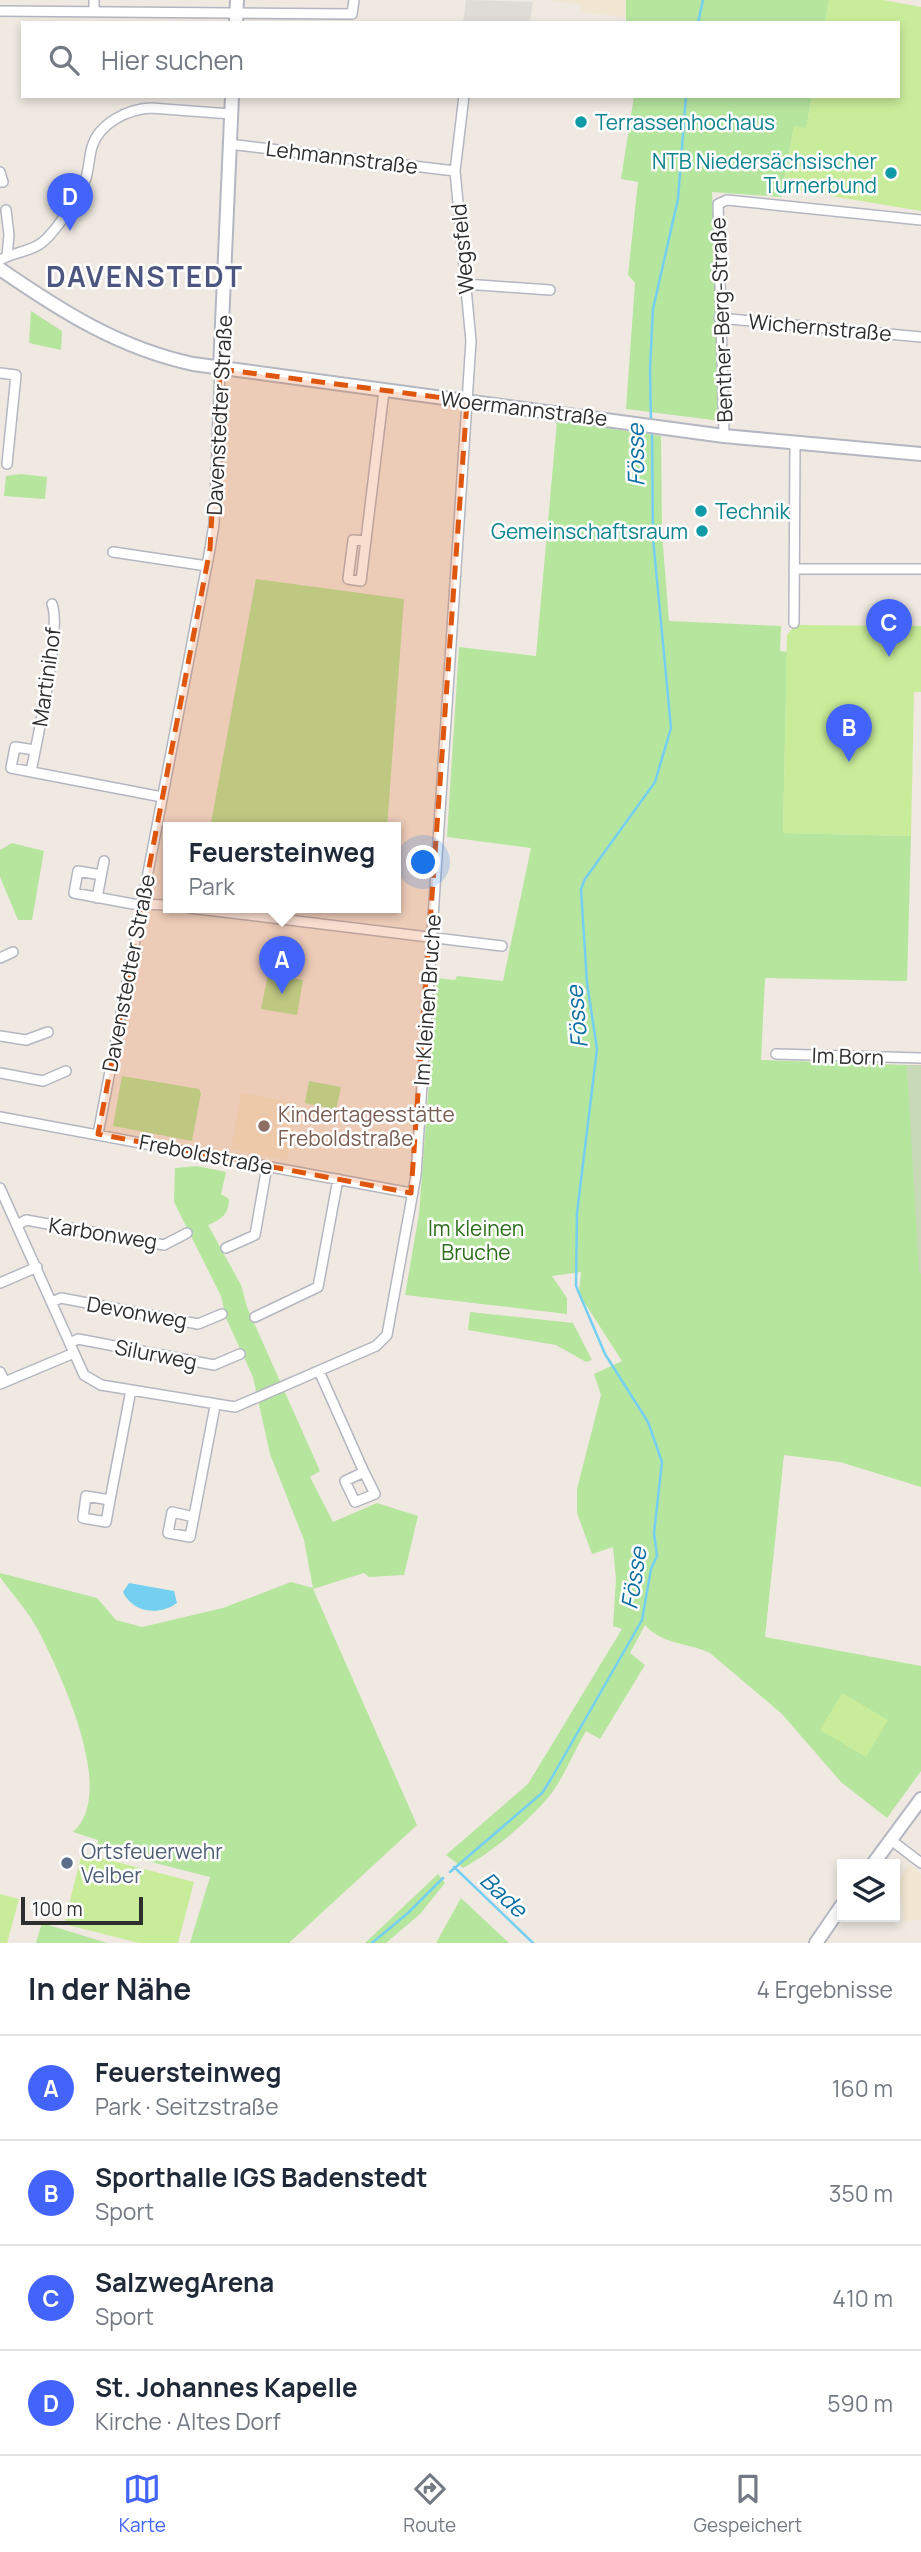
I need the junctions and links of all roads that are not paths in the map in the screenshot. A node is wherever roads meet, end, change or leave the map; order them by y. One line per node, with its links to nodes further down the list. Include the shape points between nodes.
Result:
1 (94, 0): 4 (street)
2 (354, 0): 5 (street, via 352,14)
3 (0, 11): 4 (street)
4 (94, 12): 5 (street)
5 (236, 12)
6 (232, 98): 8 (street, Davenstedter Straße)
7 (464, 98): 10 (street, Wegsfeld)
8 (231, 114): 9 (street, Davenstedter Straße); 15 (street, via 140,108 112,121 96,137 77,197 47,236 40,244)
9 (229, 145): 10 (street, Lehmannstraße); 21 (street, Davenstedter Straße)
10 (455, 171): 17 (street, Wegsfeld)
11 (0, 172): 12 (street)
12 (0, 182)
13 (6, 210): 15 (street, via 9,236)
14 (921, 220): 19 (street, Benther-Berg-Straße, via 727,200 718,204)
15 (3, 258)
16 (0, 268): 21 (street, Woermannstraße, via 101,333 150,354)
17 (466, 284): 18 (street); 24 (street, Wegsfeld, via 471,341)
18 (550, 290)
19 (719, 318): 20 (street, Wichernstraße); 25 (street, Benther-Berg-Straße)
20 (921, 337)
21 (215, 368): 23 (street, Woermannstraße); 31 (street, Davenstedter Straße, via 214,524)
22 (0, 373): 28 (street, via 16,374)
23 (384, 391): 24 (street, Woermannstraße); 29 (street)
24 (467, 401): 25 (street, Woermannstraße); 45 (street, Im Kleinen Bruche)
25 (724, 436): 26 (street, Woermannstraße)
26 (795, 442): 27 (street, Woermannstraße); 32 (street)
27 (921, 454)
28 (7, 464)
29 (366, 541)
30 (113, 551): 31 (street)
31 (207, 566): 38 (street, Davenstedter Straße)
32 (794, 569): 33 (street); 35 (street)
33 (921, 569)
34 (52, 604): 36 (street, Martinihof, via 53,635)
35 (794, 623)
36 (35, 750): 37 (street, Martinihof); 37 (street, Martinihof, via 15,747 11,768)
37 (31, 772): 38 (street)
38 (162, 797): 42 (street, Davenstedter Straße)
39 (104, 861): 40 (street)
40 (101, 875): 41 (street); 41 (street, via 78,871 74,894)
41 (97, 898): 42 (street)
42 (141, 904): 43 (street); 56 (street, Davenstedter Straße)
43 (163, 905)
44 (230, 913): 45 (street)
45 (432, 938): 46 (street); 60 (street, Im Kleinen Bruche, via 416,1175)
46 (502, 946)
47 (13, 952): 48 (street)
48 (0, 958)
49 (48, 1032): 50 (street, via 26,1040)
50 (0, 1036)
51 (776, 1054): 52 (street, Im Born)
52 (921, 1058)
53 (66, 1071): 54 (street, via 43,1081)
54 (0, 1073)
55 (0, 1117): 56 (street, Freboldstraße)
56 (98, 1134): 57 (street, Freboldstraße)
57 (267, 1166): 58 (street, Freboldstraße); 63 (street, via 255,1235)
58 (338, 1179): 60 (street, Freboldstraße); 68 (street, via 318,1287)
59 (0, 1188): 61 (street, Im Kleinen Bruche)
60 (411, 1193): 72 (street, Im Kleinen Bruche, via 387,1335 376,1346)
61 (17, 1225): 62 (street, Karbonweg, via 26,1220 164,1245); 64 (street, Im Kleinen Bruche)
62 (187, 1233)
63 (226, 1248)
64 (37, 1267): 65 (street); 66 (street, Im Kleinen Bruche)
65 (0, 1283)
66 (52, 1302): 67 (street, Devonweg, via 61,1298 198,1324); 69 (street, Im Kleinen Bruche)
67 (222, 1314)
68 (255, 1317)
69 (70, 1343): 70 (street, Im Kleinen Bruche); 71 (street, Silurweg, via 78,1339 214,1365)
70 (74, 1353): 74 (street); 75 (street, Im Kleinen Bruche, via 91,1381)
71 (240, 1354)
72 (319, 1371): 76 (street, Im Kleinen Bruche, via 235,1407); 77 (street)
73 (0, 1372): 74 (street)
74 (2, 1383)
75 (131, 1390): 76 (street, Im Kleinen Bruche); 78 (street)
76 (215, 1406): 79 (street)
77 (364, 1472)
78 (110, 1500)
79 (194, 1517)
80 (921, 1799): 81 (street)
81 (891, 1840): 82 (street); 83 (street)
82 (877, 1859)
83 (921, 1863)
84 (837, 1912): 85 (street)
85 (816, 1943)

